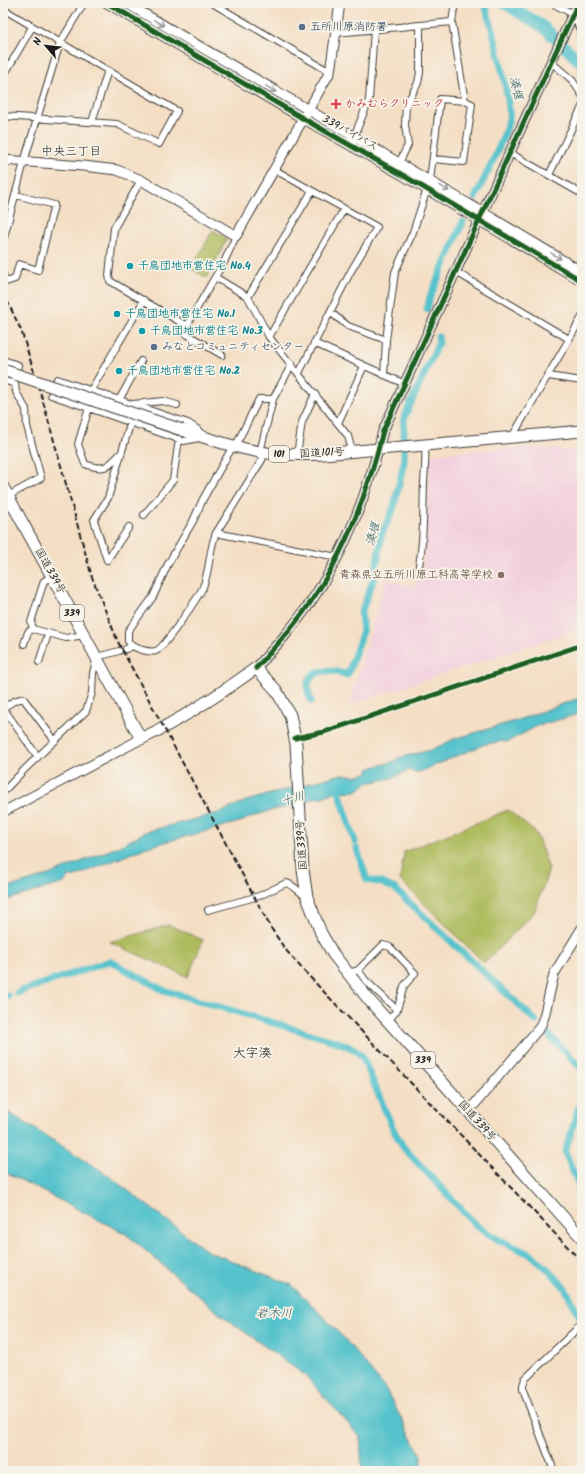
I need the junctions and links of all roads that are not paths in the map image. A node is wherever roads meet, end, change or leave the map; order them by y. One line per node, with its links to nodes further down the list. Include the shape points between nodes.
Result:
1 (84, 3): 17 (street)
2 (107, 3): 25 (street, 339バイパス)
3 (126, 3): 25 (street, one-way to 25)
4 (212, 3): 20 (street)
5 (340, 3): 15 (street)
6 (455, 3): 11 (street)
7 (552, 3): 10 (street)
8 (578, 3): 10 (street)
9 (3, 9): 13 (street)
10 (573, 14): 16 (street); 18 (street)
11 (452, 22): 12 (street); 23 (street)
12 (420, 26): 14 (street); 34 (street, via 420,72 418,83 406,105 404,125 408,145)
13 (32, 27): 17 (street); 21 (street)
14 (374, 30): 15 (street); 29 (street, via 369,100)
15 (336, 33): 20 (street)
16 (582, 34)
17 (60, 43): 19 (street); 27 (street)
18 (553, 59): 22 (street); 30 (street)
19 (108, 70): 28 (street); 28 (street, via 177,111 159,144 117,124)
20 (330, 72): 25 (street)
21 (3, 77)
22 (582, 95)
23 (465, 101): 31 (street, via 440,99); 31 (street, via 472,104 464,162)
24 (582, 107): 36 (street)
25 (306, 115): 29 (street, 339バイパス); 35 (street)
26 (3, 116): 27 (street)
27 (38, 119): 28 (street); 33 (street)
28 (92, 122)
29 (352, 141): 34 (street); 39 (street, 339バイパス)
30 (510, 153): 36 (street); 44 (street)
31 (433, 159): 38 (street)
32 (3, 160): 33 (street)
33 (24, 162): 37 (street, via 98,167 117,170); 42 (street)
34 (400, 162): 38 (street)
35 (275, 170): 40 (street); 46 (street)
36 (549, 175): 41 (street)
37 (141, 180): 46 (street); 54 (street, via 114,228 109,275 110,281)
38 (430, 180): 39 (street); 44 (street, one-way to 44)
39 (428, 189): 45 (street, 339バイパス); 60 (street, via 395,272)
40 (312, 191): 43 (street); 53 (street)
41 (582, 194)
42 (16, 195): 47 (street); 50 (street, via 54,205 38,270 19,264 15,279 6,282)
43 (344, 209): 55 (street, via 377,227); 58 (street)
44 (483, 212): 45 (street); 49 (street, one-way to 49)
45 (479, 221): 48 (street); 52 (street, 339バイパス)
46 (236, 236): 51 (street)
47 (3, 241)
48 (456, 272): 59 (street); 74 (street)
49 (582, 272)
50 (3, 275)
51 (215, 277): 53 (street); 57 (street)
52 (582, 282)
53 (248, 297): 58 (street)
54 (144, 300): 57 (street); 75 (street)
55 (330, 312): 60 (street, via 348,326); 61 (street)
56 (581, 321): 59 (street)
57 (187, 326): 62 (street, via 183,332)
58 (269, 337): 65 (street)
59 (569, 339): 70 (street)
60 (386, 340): 69 (street)
61 (314, 343): 66 (street); 68 (street)
62 (222, 354)
63 (3, 360): 73 (street, via 18,365)
64 (141, 361): 78 (street)
65 (292, 364): 68 (street); 77 (street)
66 (364, 366): 69 (street); 83 (street)
67 (3, 370): 85 (highway, 国道101号 / 101, bridge)
68 (299, 373): 76 (street)
69 (384, 374): 74 (street)
70 (548, 376): 72 (street); 87 (street)
71 (3, 380): 73 (street)
72 (582, 381)
73 (15, 384): 95 (street, via 16,392 26,409 27,426 41,478)
74 (405, 384): 90 (street, via 383,431)
75 (91, 390): 78 (street); 81 (street, via 57,379 51,395)
76 (315, 394): 83 (street); 94 (street, via 302,422)
77 (273, 399): 89 (street, via 259,399); 91 (street)
78 (119, 400): 79 (street)
79 (129, 404): 80 (street, via 163,400); 86 (street, via 188,423 198,429)
80 (177, 405)
81 (89, 408): 82 (street); 93 (street, via 78,444 85,464 99,469 107,467)
82 (131, 421): 85 (street); 93 (street)
83 (338, 424): 92 (street, via 348,436)
84 (582, 430): 87 (highway, 国道101号 / 101)
85 (181, 435): 86 (highway, 国道101号 / 101); 96 (street, via 173,480)
86 (204, 437): 89 (highway, 国道101号 / 101)
87 (512, 438): 88 (highway, 国道101号 / 101)
88 (425, 446): 90 (highway, 国道101号 / 101); 100 (street, via 427,465 424,481 423,549)
89 (234, 447): 91 (highway, 国道101号 / 101); 106 (street, via 203,499 153,597 128,631 128,641)
90 (379, 449): 92 (highway, 国道101号 / 101); 99 (street, via 375,468)
91 (262, 452): 94 (highway, 国道101号 / 101); 98 (street, via 262,460)
92 (352, 452): 94 (highway, 国道101号 / 101)
93 (122, 453): 97 (street, via 108,498 94,520 107,560)
94 (297, 455)
95 (6, 491): 101 (highway, 国道339号 / 339)
96 (144, 515)
97 (129, 527)
98 (216, 532): 99 (street); 106 (street, via 203,587 177,627 154,652)
99 (337, 556): 111 (street, via 314,597 293,626)
100 (418, 571)
101 (52, 576): 102 (street, via 44,581 31,622); 104 (highway, 国道339号 / 339)
102 (33, 629): 103 (street); 105 (street, via 28,632)
103 (48, 634): 104 (street, via 66,638); 110 (street)
104 (84, 634): 109 (highway, 国道339号 / 339)
105 (24, 644)
106 (132, 646): 107 (street)
107 (126, 649)
108 (119, 651): 109 (street)
109 (97, 657): 112 (highway, 国道339号 / 339); 113 (street, via 86,711)
110 (38, 662)
111 (256, 668): 112 (highway, via 216,697); 117 (highway, 国道339号 / 339, via 284,703 290,716 296,744)
112 (141, 739): 116 (street)
113 (55, 741): 114 (street); 114 (street, via 23,698 3,708)
114 (38, 757): 115 (street)
115 (3, 792)
116 (3, 812)
117 (307, 897): 118 (street, via 293,885 286,883 259,896); 120 (highway, 国道339号 / 339, via 321,933 333,954)
118 (208, 910)
119 (582, 928): 123 (street, via 554,974 540,1027)
120 (353, 971): 121 (street); 121 (street, via 383,945 390,947 415,972 404,986); 122 (highway, 国道339号 / 339)
121 (397, 1010): 122 (street)
122 (388, 1021): 123 (highway, 国道339号 / 339)
123 (468, 1112): 124 (highway, 国道339号 / 339)
124 (582, 1238)
125 (581, 1325): 126 (street, via 525,1379 522,1385)
126 (554, 1471)

